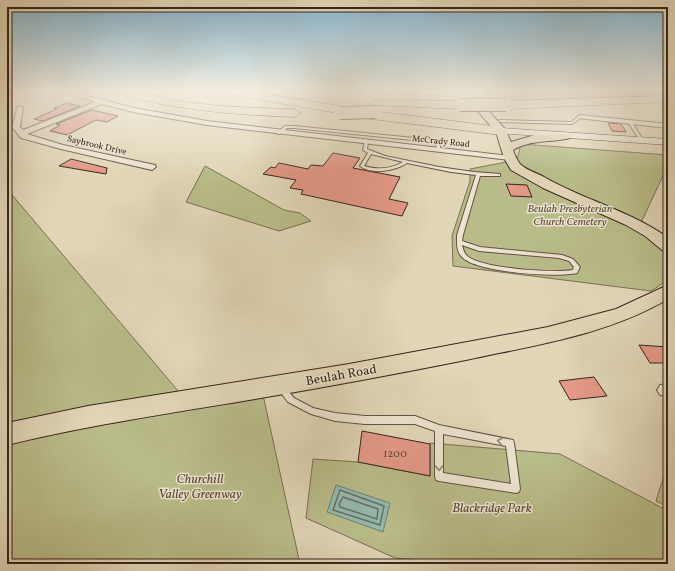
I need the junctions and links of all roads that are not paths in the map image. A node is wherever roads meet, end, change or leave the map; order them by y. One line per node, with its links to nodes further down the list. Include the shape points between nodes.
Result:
1 (18, 118): 13 (street, via 16,125)
2 (61, 118): 13 (street)
3 (172, 118): 12 (street, McCrady Road)
4 (401, 118): 9 (highway, via 466,127)
5 (492, 118): 9 (main road)
6 (578, 118): 9 (lane, via 572,124)
7 (594, 118): 8 (street)
8 (630, 122): 10 (street); 16 (lane)
9 (496, 123): 14 (main road); 21 (main road)
10 (668, 126)
11 (329, 130): 12 (lane, via 286,127); 15 (lane); 19 (lane, via 434,141 438,144)
12 (279, 133): 15 (street, McCrady Road)
13 (21, 134): 23 (street, Saybrook Drive, via 81,152)
14 (566, 136): 16 (main road); 21 (main road, via 524,139)
15 (325, 138): 17 (street, McCrady Road)
16 (642, 141): 18 (main road)
17 (366, 142): 19 (street, McCrady Road); 20 (lane, via 365,150)
18 (668, 142)
19 (438, 150): 21 (street, McCrady Road)
20 (370, 152): 22 (lane); 22 (lane, via 363,163 364,168 395,169)
21 (508, 154): 27 (main road, via 516,167 531,176 631,222)
22 (407, 161): 24 (lane)
23 (152, 167)
24 (478, 175): 25 (lane); 26 (lane, via 466,210)
25 (498, 175)
26 (460, 242): 26 (lane, via 460,250 465,258 484,266 566,274 575,272 577,267 571,260 560,256 479,249)
27 (668, 246)
28 (668, 292): 29 (main road, Beulah Road, via 634,309 584,326 420,361)
29 (279, 385): 30 (lane, via 291,400 335,417 416,420); 31 (main road, Beulah Road, via 97,415)
30 (439, 429): 30 (lane, one-way to 30, via 439,477 516,489 510,443)
31 (7, 434)

